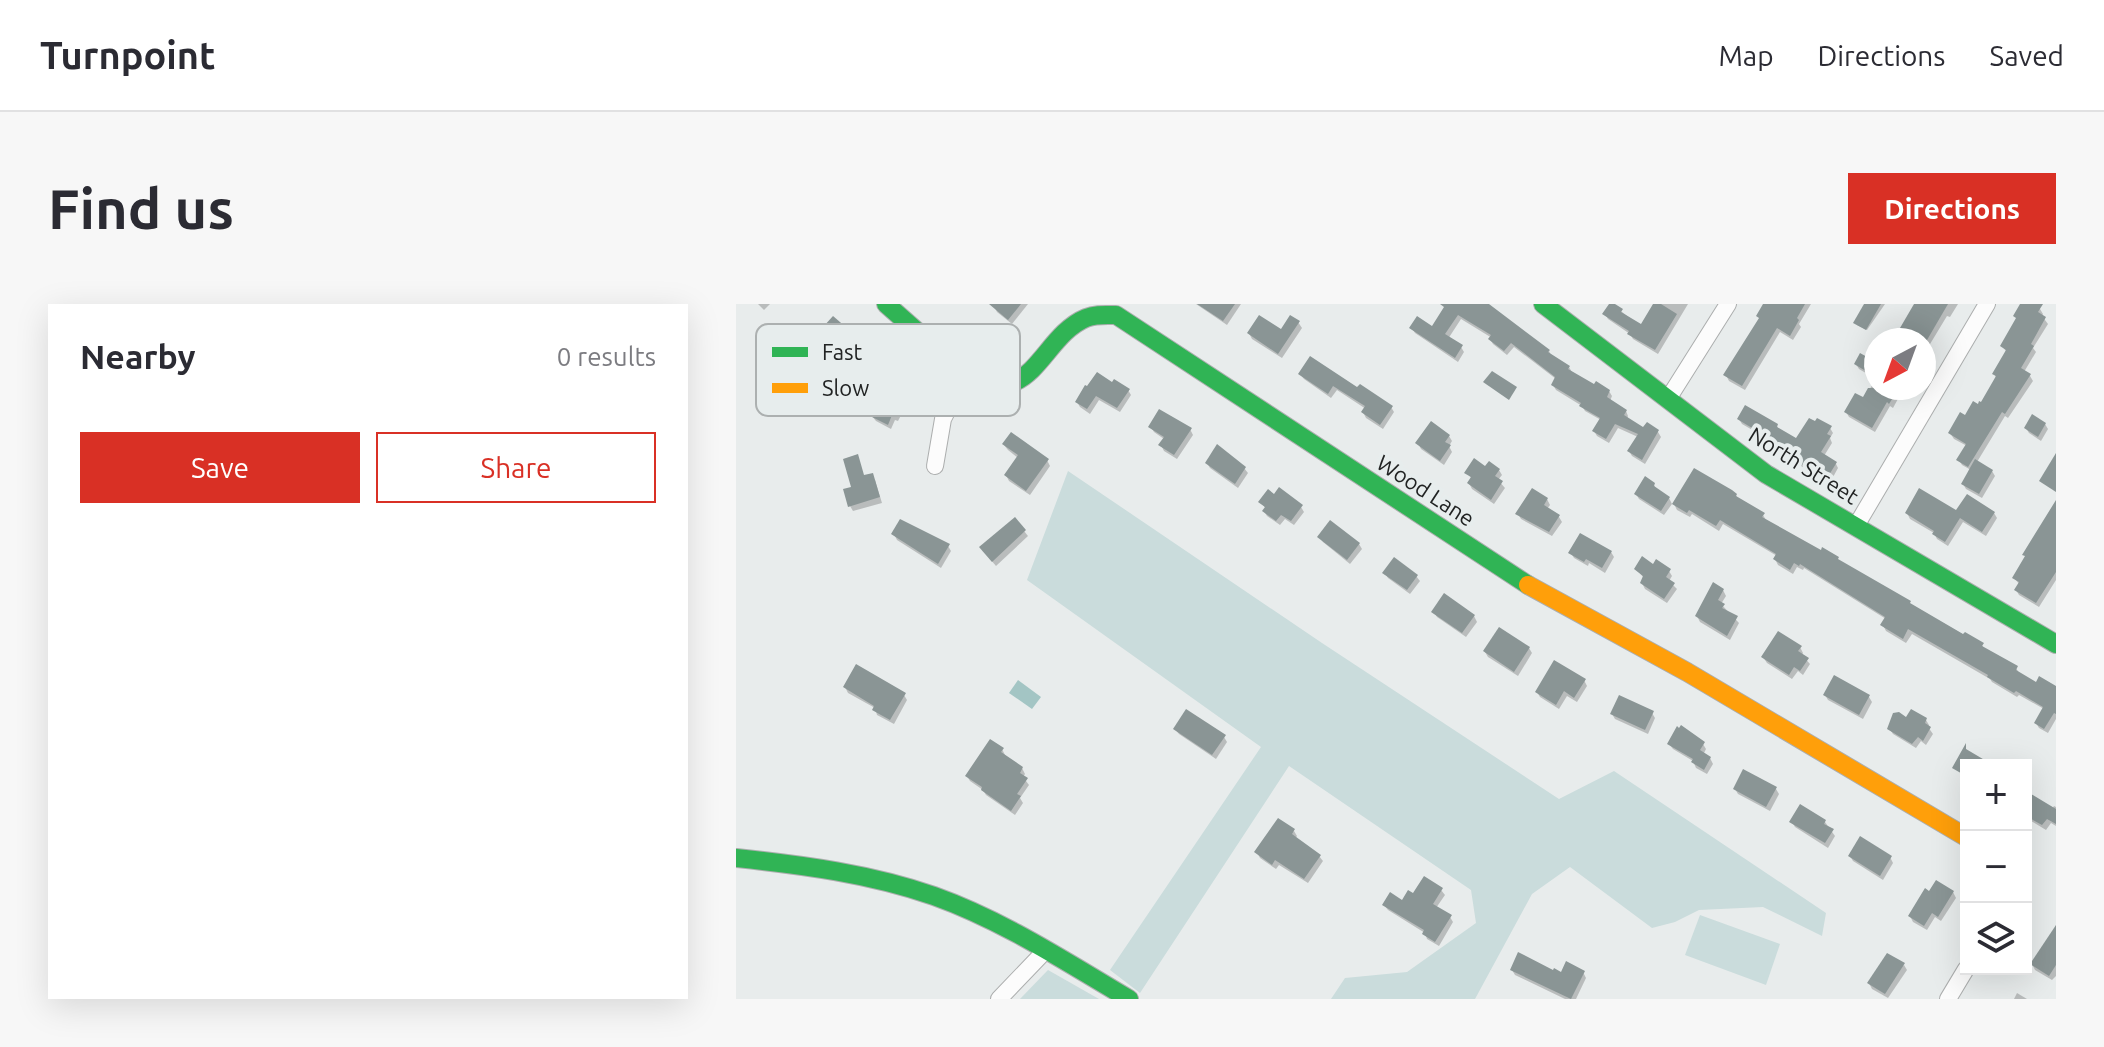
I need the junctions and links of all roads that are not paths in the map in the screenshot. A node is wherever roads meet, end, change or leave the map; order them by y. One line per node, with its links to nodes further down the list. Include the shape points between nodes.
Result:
1 (886, 304): 5 (street, Wood Lane)
2 (1543, 304): 7 (street, North Street)
3 (1728, 304): 7 (street)
4 (1987, 304): 10 (street)
5 (909, 324)
6 (1020, 378): 12 (street, Wood Lane, via 1077,317 1098,310 1116,315 1521,581)
7 (1668, 399): 10 (street, North Street, via 1759,469)
8 (945, 416): 9 (street)
9 (935, 466)
10 (1856, 526): 11 (street, North Street)
11 (2054, 639)
12 (1960, 833)
13 (736, 858): 14 (street, via 861,875 934,896)
14 (1045, 951): 16 (street); 17 (street)
15 (1962, 975): 18 (street)
16 (999, 999)
17 (1129, 999)
18 (1948, 999)

